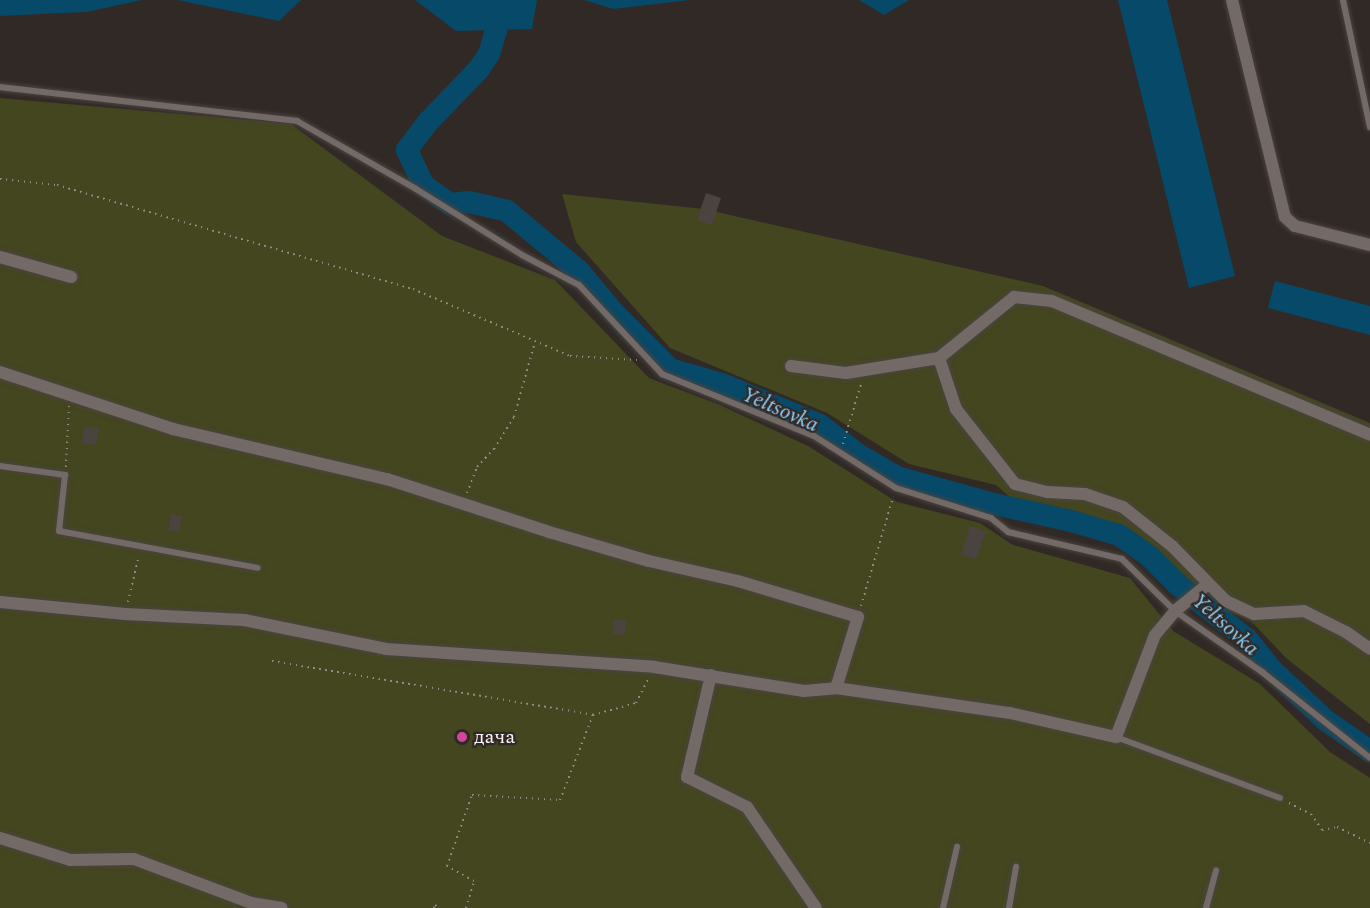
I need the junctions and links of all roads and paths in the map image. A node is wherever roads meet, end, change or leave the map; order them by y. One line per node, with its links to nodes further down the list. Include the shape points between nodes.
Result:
1 (1232, 0): 6 (street, via 1285,217 1295,226)
2 (1343, 0): 4 (lane)
3 (0, 87): 11 (lane, via 297,121 579,285)
4 (1370, 127)
5 (0, 179): 9 (path, via 57,185 413,289)
6 (1370, 245)
7 (0, 257): 8 (street)
8 (71, 277)
9 (536, 341): 11 (path, via 570,356); 21 (path, via 514,417 477,467)
10 (939, 358): 13 (street); 16 (street, via 1014,297 1052,300); 24 (street, via 956,409 1016,484 1048,492 1084,494 1123,507 1172,546)
11 (650, 361): 17 (lane, via 662,374 814,436)
12 (791, 366): 13 (street, via 846,373)
13 (866, 370): 17 (path)
14 (0, 372): 15 (street)
15 (70, 394): 19 (path); 21 (street, via 173,429 387,479)
16 (1370, 435)
17 (841, 453): 20 (lane)
18 (0, 466): 19 (lane)
19 (65, 475): 22 (lane, via 59,531)
20 (896, 488): 26 (lane, via 991,518 1008,532 1122,559); 28 (path)
21 (463, 504): 28 (street, via 649,561 738,581)
22 (141, 547): 23 (lane); 27 (path)
23 (258, 568)
24 (1208, 584): 26 (street); 29 (street, via 1226,600 1254,614 1304,611)
25 (0, 602): 27 (street)
26 (1175, 611): 35 (street, via 1155,636); 36 (lane, via 1262,672)
27 (125, 614): 31 (street, via 244,620 386,649)
28 (858, 617): 33 (street)
29 (1370, 649)
30 (272, 661): 34 (path)
31 (654, 667): 32 (street); 34 (path, via 636,704)
32 (711, 675): 33 (street, via 804,691); 47 (street, via 687,777 747,807)
33 (836, 688): 35 (street, via 1010,713)
34 (593, 715): 46 (path, via 560,800 472,795 447,866 474,881)
35 (1116, 737): 37 (lane)
36 (1370, 758)
37 (1281, 798): 39 (path, via 1311,814 1322,830 1337,827)
38 (0, 838): 43 (street, via 70,860 134,859 251,903)
39 (1370, 843)
40 (957, 847): 48 (lane)
41 (1016, 867): 49 (lane)
42 (1216, 870): 50 (lane)
43 (282, 908)
44 (434, 908): 45 (path)
45 (440, 908)
46 (466, 908)
47 (816, 908)
48 (943, 908)
49 (1009, 908)
50 (1206, 908)

